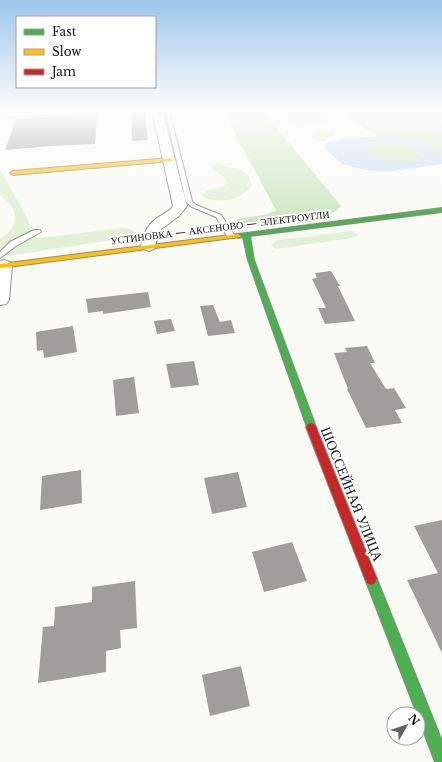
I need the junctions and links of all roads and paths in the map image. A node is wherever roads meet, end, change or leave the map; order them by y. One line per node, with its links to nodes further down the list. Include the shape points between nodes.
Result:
1 (167, 146): 3 (street)
2 (176, 146): 8 (lane, via 189,202 219,216)
3 (170, 160): 4 (street); 9 (street, via 180,206 177,212 157,223 151,232)
4 (13, 172)
5 (442, 210): 7 (street, УСТИНОВКА — АКСЕНОВО — ЭЛЕКТРОУГЛИ)
6 (37, 232): 10 (lane, via 13,244)
7 (246, 234): 8 (street, УСТИНОВКА — АКСЕНОВО — ЭЛЕКТРОУГЛИ); 12 (street, ШОССЕЙНАЯ УЛИЦА, via 251,260 306,415)
8 (231, 236): 9 (street, УСТИНОВКА — АКСЕНОВО — ЭЛЕКТРОУГЛИ)
9 (149, 246): 10 (street, УСТИНОВКА — АКСЕНОВО — ЭЛЕКТРОУГЛИ)
10 (1, 262): 11 (street)
11 (0, 300)
12 (442, 760)

